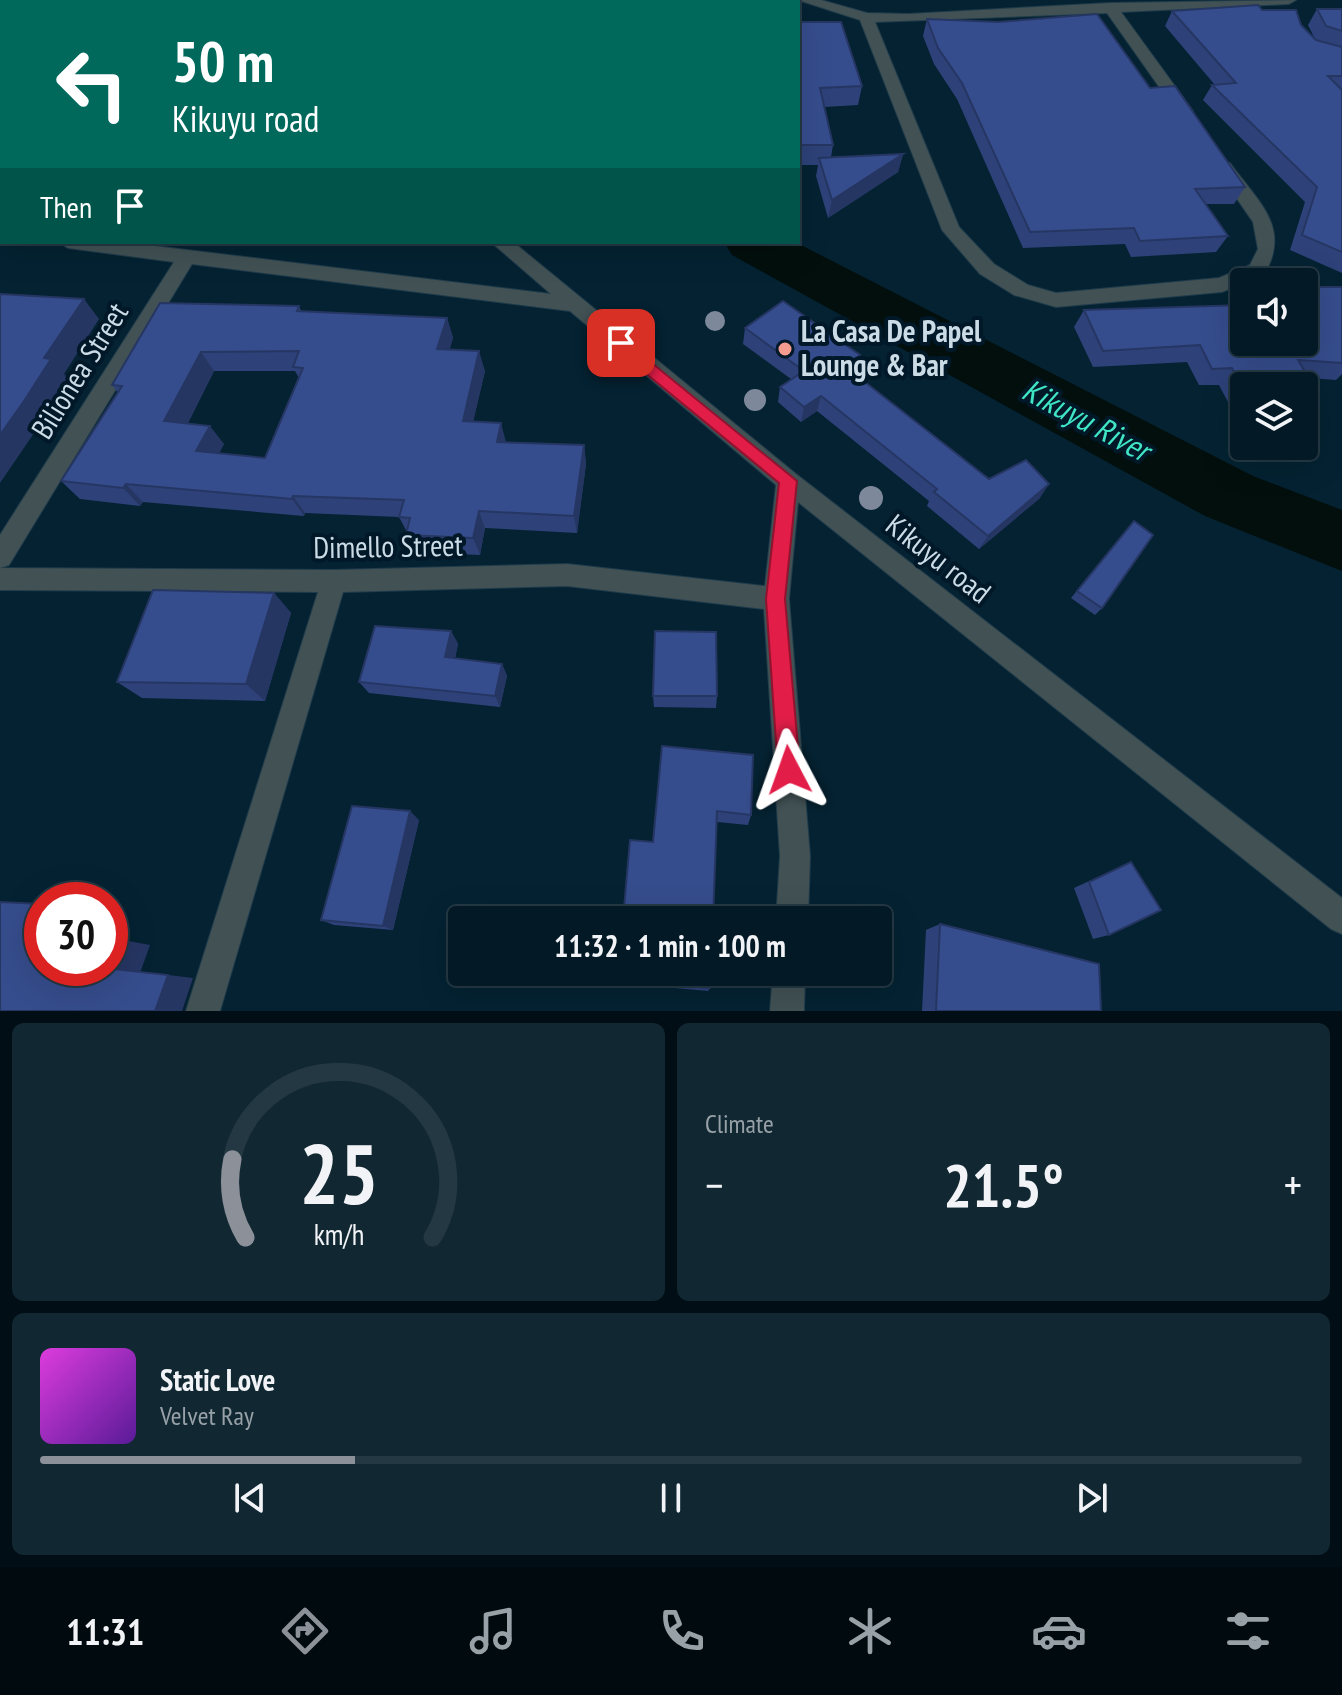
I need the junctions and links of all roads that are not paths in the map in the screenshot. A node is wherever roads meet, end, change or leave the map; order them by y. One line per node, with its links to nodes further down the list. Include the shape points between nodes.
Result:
1 (805, 0): 6 (street)
2 (1289, 0): 4 (street)
3 (1300, 0): 5 (street)
4 (1110, 7): 6 (street); 6 (street, via 1262,221 1268,249 1257,270 1222,285 1056,300 1021,290 987,269 951,230)
5 (1293, 16)
6 (866, 17)
7 (83, 244): 9 (street)
8 (503, 244): 10 (street, Kikuyu road)
9 (186, 258): 10 (street); 12 (street, Bilionea Street)
10 (573, 304): 11 (street, Kikuyu road)
11 (788, 481): 15 (street); 17 (street, Kikuyu road)
12 (0, 557)
13 (0, 579): 14 (street, Dimello Street)
14 (334, 581): 15 (street, Dimello Street, via 567,575); 19 (street)
15 (776, 599): 16 (street, via 795,856)
16 (793, 906)
17 (1342, 918)
18 (788, 986): 20 (street)
19 (203, 1011)
20 (787, 1011)

